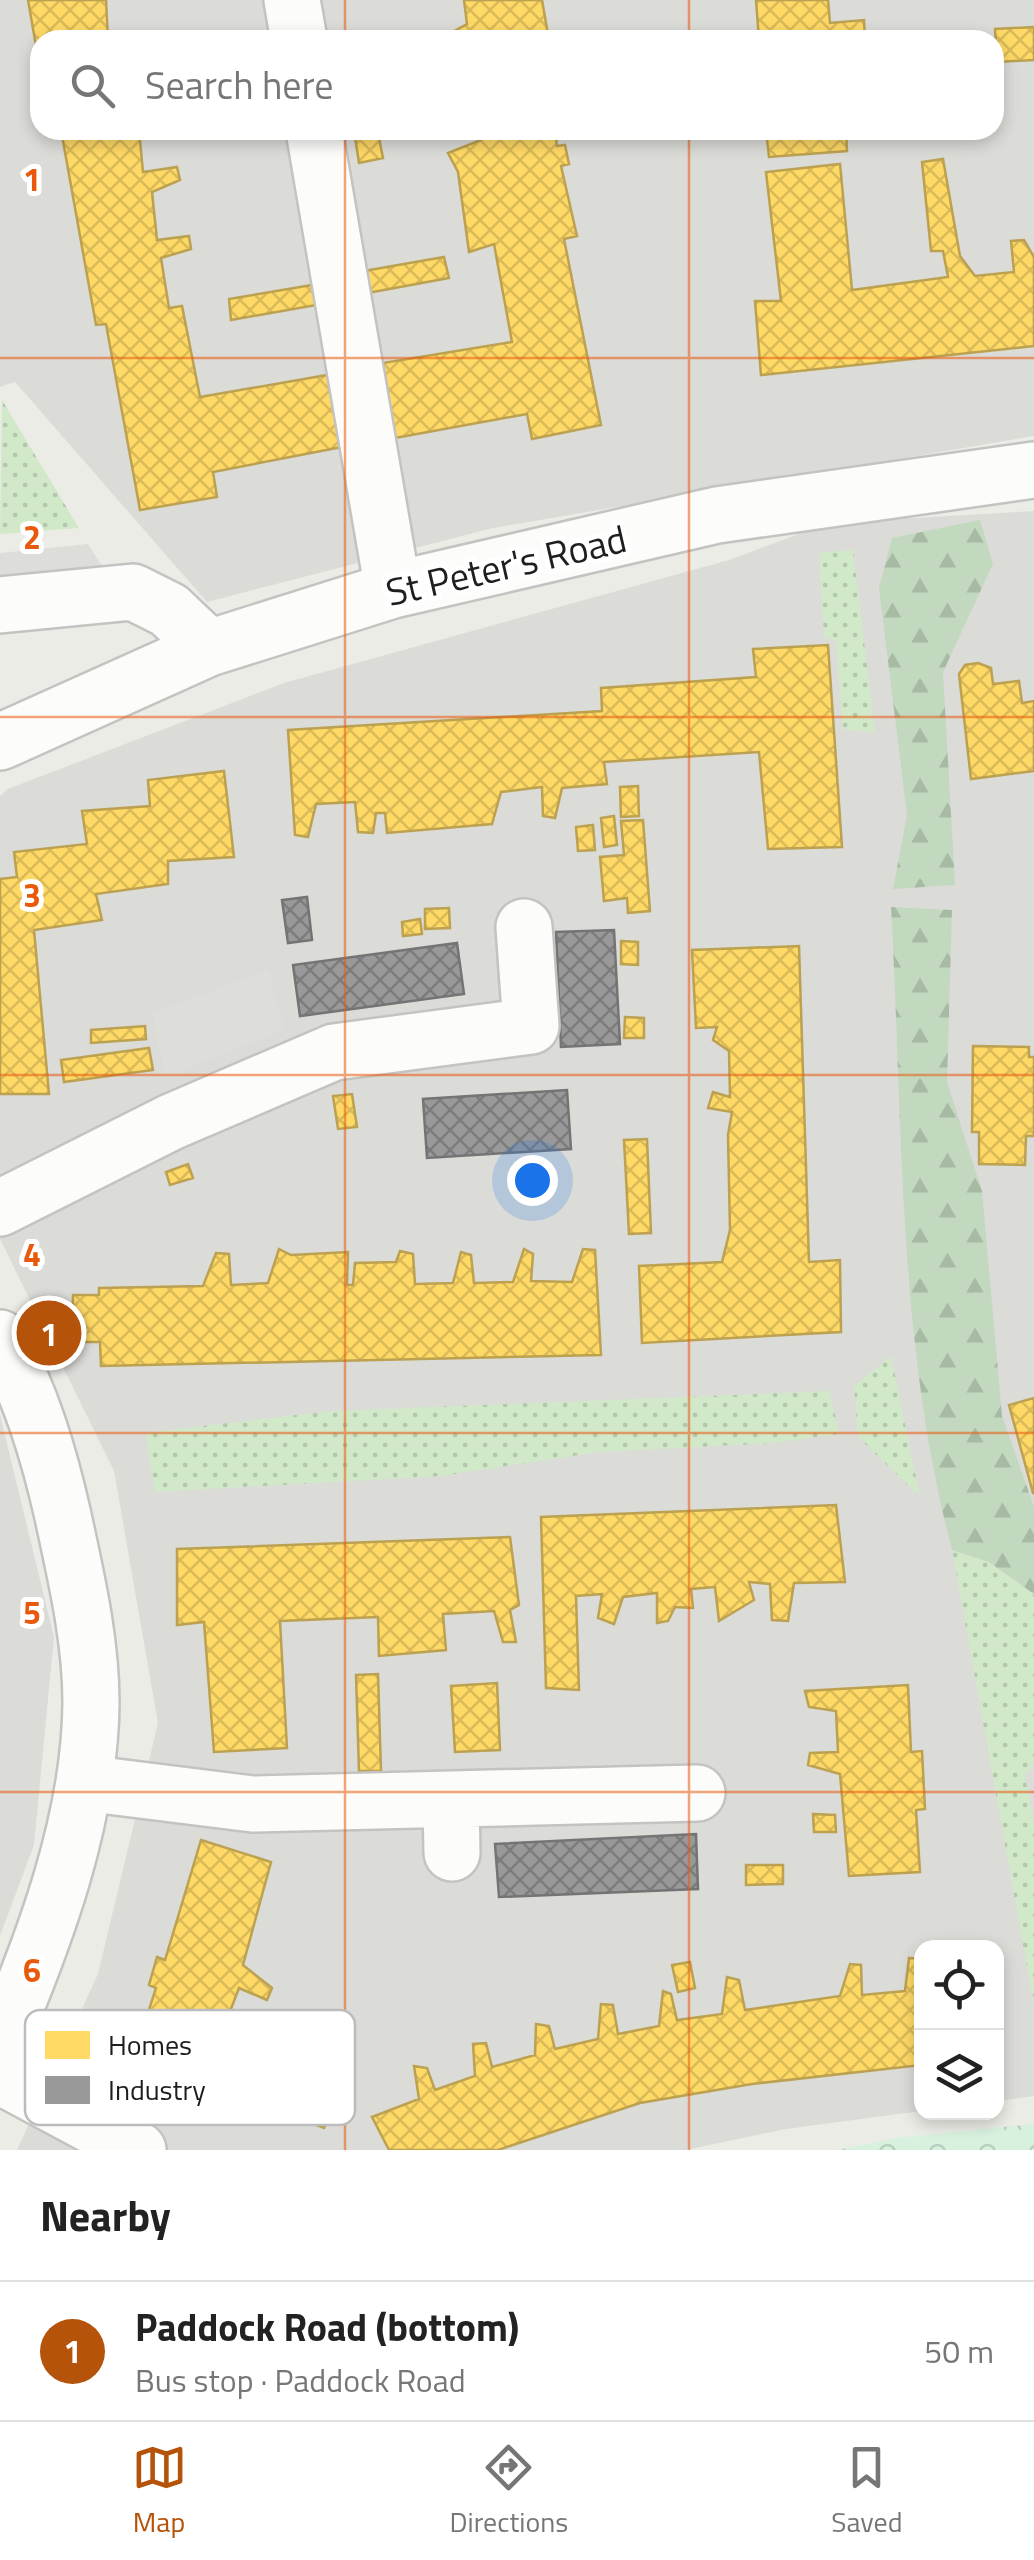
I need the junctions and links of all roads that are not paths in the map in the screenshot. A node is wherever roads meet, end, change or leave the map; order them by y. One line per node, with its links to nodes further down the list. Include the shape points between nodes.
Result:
1 (292, 0): 2 (street)
2 (297, 30)
3 (316, 140): 5 (street)
4 (1034, 470): 5 (street, St Peter's Road, via 717,516)
5 (393, 590): 7 (street, St Peter's Road)
6 (0, 605): 7 (street, via 133,592 169,610)
7 (208, 648): 8 (street, St Peter's Road)
8 (0, 742)
9 (524, 927): 10 (street, via 531,1026 334,1052 172,1122)
10 (0, 1208)
11 (0, 1338): 12 (street, via 48,1448 81,1593 91,1702)
12 (84, 1783): 13 (street, via 451,1827); 14 (street, via 62,1871)
13 (697, 1793)
14 (11, 1989): 15 (street)
15 (0, 2045)
16 (0, 2076): 17 (street)
17 (25, 2089)
18 (91, 2125): 19 (street)
19 (138, 2150)

